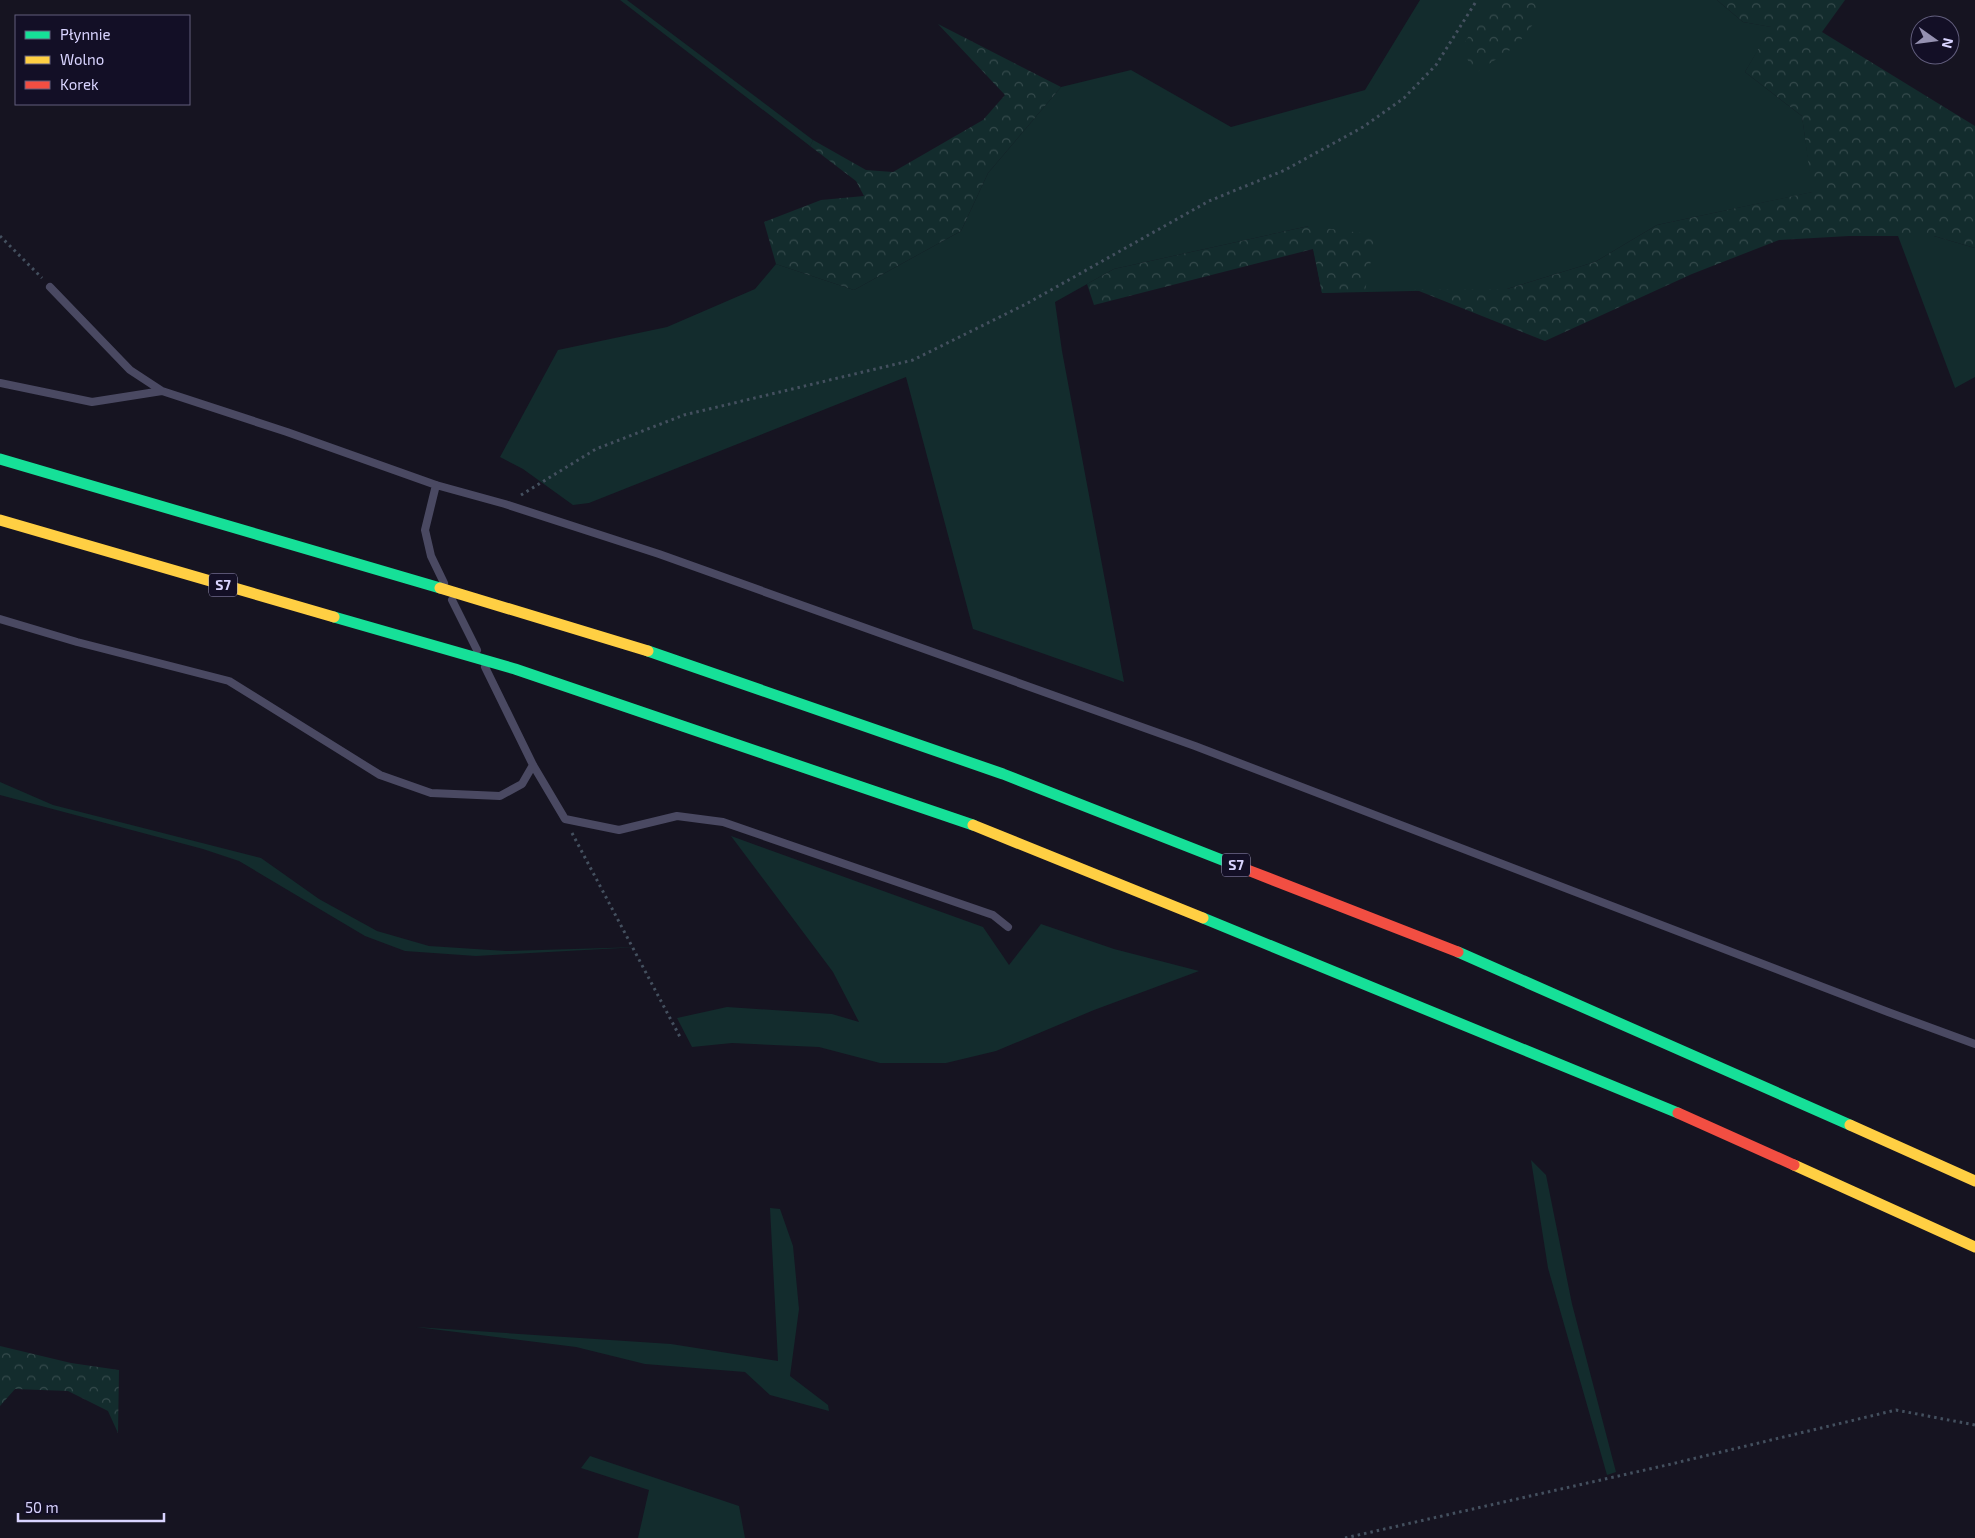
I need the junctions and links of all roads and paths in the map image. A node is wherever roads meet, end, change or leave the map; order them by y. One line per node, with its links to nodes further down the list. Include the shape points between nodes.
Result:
1 (1477, 0): 8 (path, via 1436,65 1404,98 1363,127 1285,170 1209,201 1026,304 913,360 684,415 596,449)
2 (0, 236): 3 (path)
3 (50, 287): 5 (lane, via 130,370)
4 (0, 384): 5 (lane, via 92,402)
5 (162, 391): 7 (lane)
6 (0, 459): 16 (highway, S7, via 651,652 1003,774 1476,960)
7 (436, 485): 8 (lane); 11 (lane, via 424,530 431,556)
8 (505, 504): 15 (lane, via 659,554 1186,742)
9 (0, 520): 17 (highway, S7, via 515,669 994,832 1694,1120)
10 (0, 619): 11 (lane, via 228,681 380,775 431,793 500,796 522,784)
11 (533, 765): 12 (lane)
12 (565, 820): 13 (lane, via 619,830 677,816 723,822 993,915); 14 (path)
13 (1008, 926)
14 (680, 1037)
15 (1975, 1044)
16 (1975, 1181)
17 (1975, 1247)
18 (1975, 1425): 19 (path, via 1896,1410)
19 (1345, 1538)

